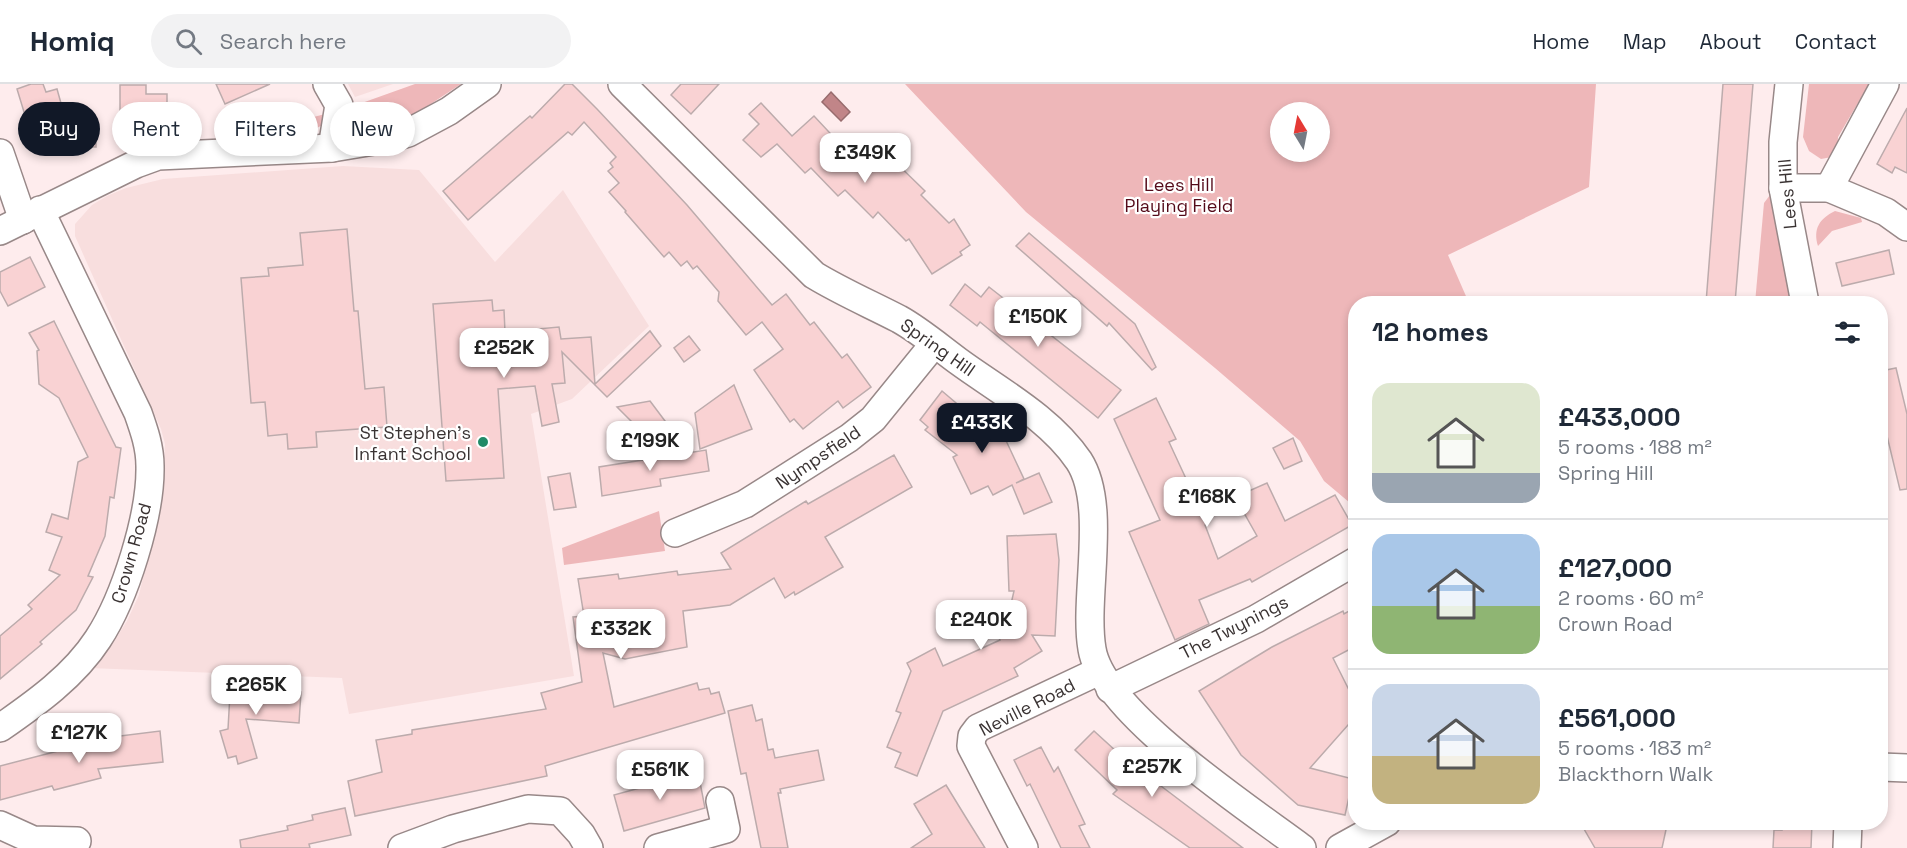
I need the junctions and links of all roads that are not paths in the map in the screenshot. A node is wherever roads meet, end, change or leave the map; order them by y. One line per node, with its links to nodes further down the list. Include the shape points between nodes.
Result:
1 (327, 84): 6 (street)
2 (487, 84): 7 (street)
3 (622, 84): 15 (street, Spring Hill, via 814,275 901,320)
4 (1789, 84): 10 (street, Lees Hill, via 1783,142)
5 (1885, 84): 11 (street)
6 (337, 102)
7 (415, 129)
8 (330, 148): 12 (street, via 158,156)
9 (0, 153): 12 (street, Crown Road)
10 (1784, 188): 11 (street); 14 (street, Lees Hill)
11 (1829, 188): 13 (street, via 1886,212)
12 (21, 220): 19 (street, Crown Road, via 138,413 150,467 146,511 117,605 97,641 42,698)
13 (1907, 227)
14 (1804, 296)
15 (934, 344): 16 (street, Nympsfield, via 873,419 849,438 745,504); 18 (street, Spring Hill, via 1057,433 1080,464 1090,494 1093,538 1089,629 1092,652)
16 (675, 533)
17 (1348, 566): 18 (street, The Twynings, via 1256,619)
18 (1104, 680): 31 (street, Neville Road, via 978,728 972,736 971,746); 32 (street, Spring Hill, via 1127,709 1169,747)
19 (0, 728)
20 (1888, 767): 21 (street)
21 (1907, 768)
22 (720, 801): 26 (street)
23 (0, 825): 27 (street, via 33,840)
24 (1373, 830): 33 (street)
25 (1847, 830): 34 (street)
26 (729, 838): 30 (street)
27 (77, 841)
28 (402, 848): 29 (street, via 453,829 528,809 560,812)
29 (589, 848)
30 (658, 848)
31 (1024, 848)
32 (1302, 848)
33 (1340, 848)
34 (1846, 848)

